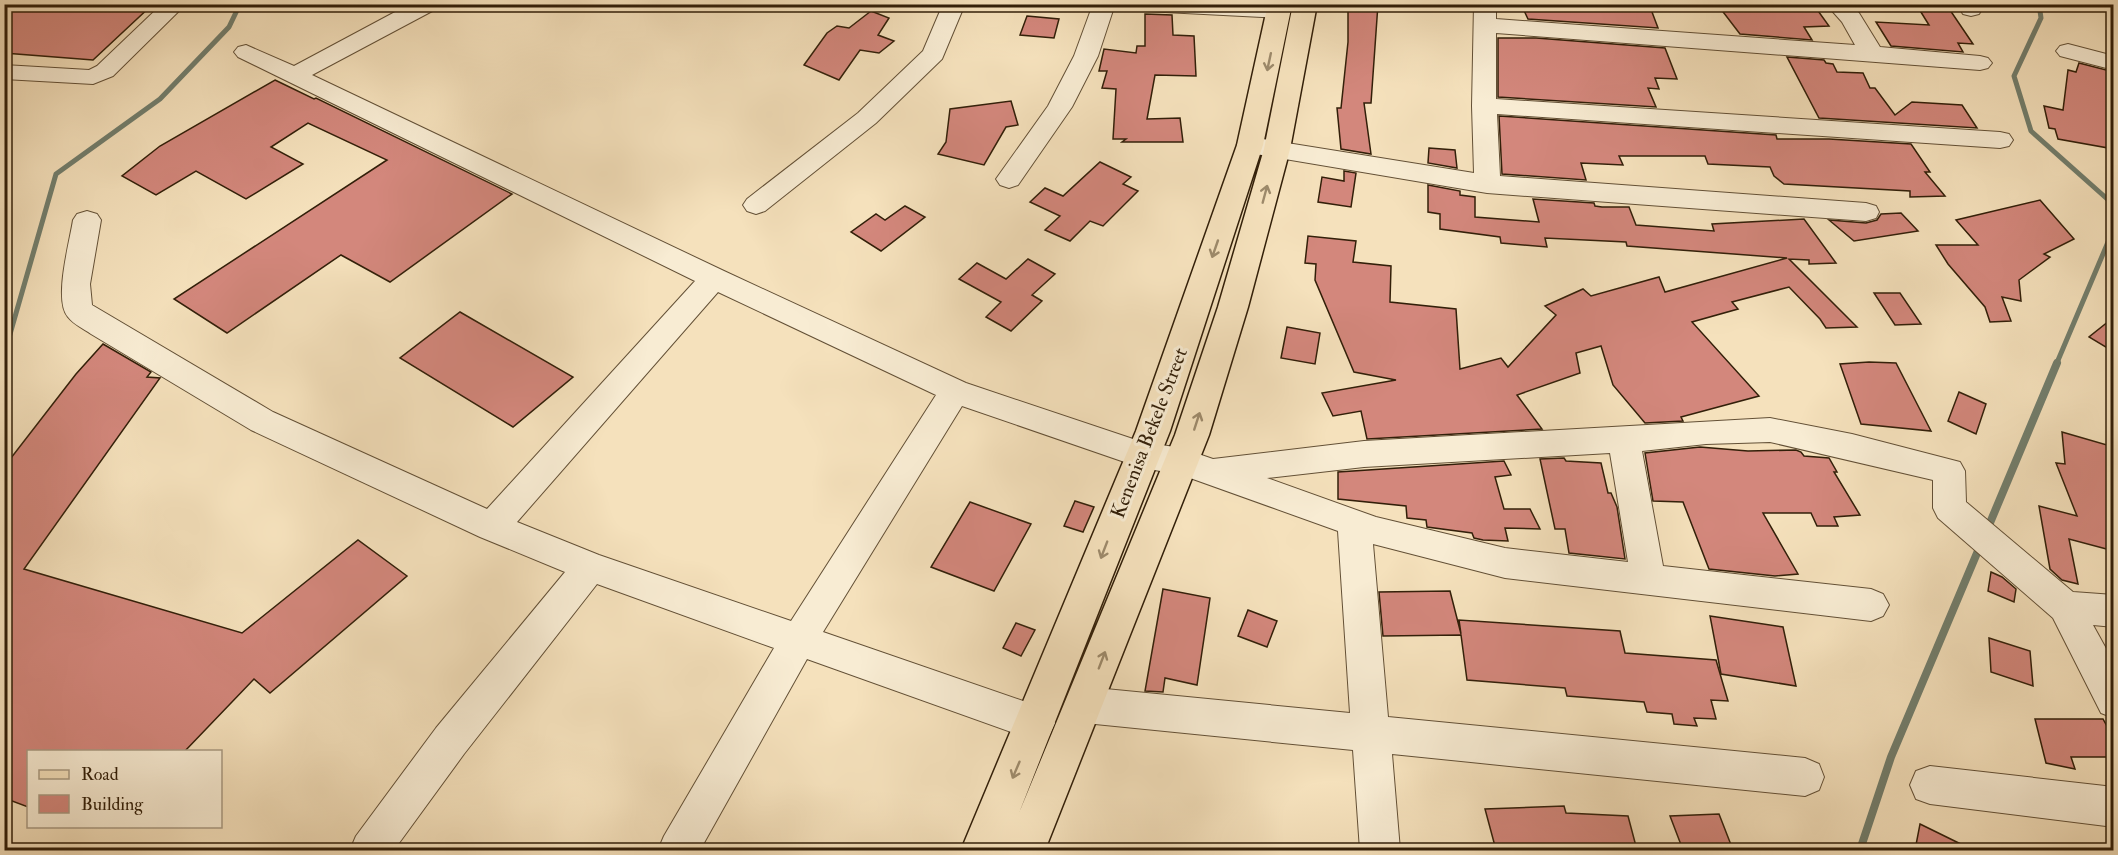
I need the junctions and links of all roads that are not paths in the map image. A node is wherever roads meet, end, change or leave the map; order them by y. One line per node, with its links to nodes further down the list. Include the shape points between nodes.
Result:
1 (175, 4): 14 (street, via 105,71 93,77)
2 (428, 4): 15 (street)
3 (954, 4): 21 (street, via 934,54 867,118)
4 (1104, 4): 19 (street, via 1086,56 1060,107)
5 (1145, 4): 7 (street)
6 (1837, 4): 11 (street, via 1851,18)
7 (1288, 7): 18 (main road, Kenenisa Bekele Street)
8 (1485, 15): 11 (street); 16 (street)
9 (2068, 51): 13 (street)
10 (246, 52): 15 (street)
11 (1872, 52): 12 (street)
12 (1980, 63)
13 (2114, 63)
14 (4, 72)
15 (294, 75): 24 (street)
16 (1484, 106): 17 (street); 20 (street)
17 (2000, 140)
18 (1264, 147): 20 (street); 27 (main road, Kenenisa Bekele Street, one-way to 27); 28 (main road, Kenenisa Bekele Street, one-way to 18, via 1192,435 1233,307)
19 (1009, 179)
20 (1487, 184): 22 (street)
21 (756, 205)
22 (1866, 212)
23 (87, 220): 30 (street, via 76,284 78,310 262,421)
24 (714, 278): 25 (street); 30 (street)
25 (955, 391): 27 (street); 36 (street)
26 (1624, 440): 28 (street); 32 (street); 34 (street, via 1770,430 1949,471 1950,508)
27 (1142, 455): 28 (street); 39 (main road, Kenenisa Bekele Street, one-way to 39)
28 (1195, 466): 29 (street); 38 (main road, Kenenisa Bekele Street, one-way to 28)
29 (1354, 523): 32 (street, via 1505,563); 40 (street)
30 (492, 527): 31 (street)
31 (590, 567): 36 (street); 44 (street, via 450,741)
32 (1647, 579): 33 (street)
33 (1871, 605)
34 (2065, 607): 35 (street); 37 (street)
35 (2114, 611)
36 (799, 639): 39 (street); 45 (street)
37 (2114, 701)
38 (1085, 705): 40 (street); 47 (main road, Kenenisa Bekele Street)
39 (1036, 723): 46 (main road, Kenenisa Bekele Street, one-way to 46)
40 (1370, 734): 41 (street); 48 (street)
41 (1805, 777)
42 (1930, 785): 43 (street)
43 (2114, 807)
44 (370, 850)
45 (678, 850)
46 (982, 850)
47 (1024, 850)
48 (1380, 850)

